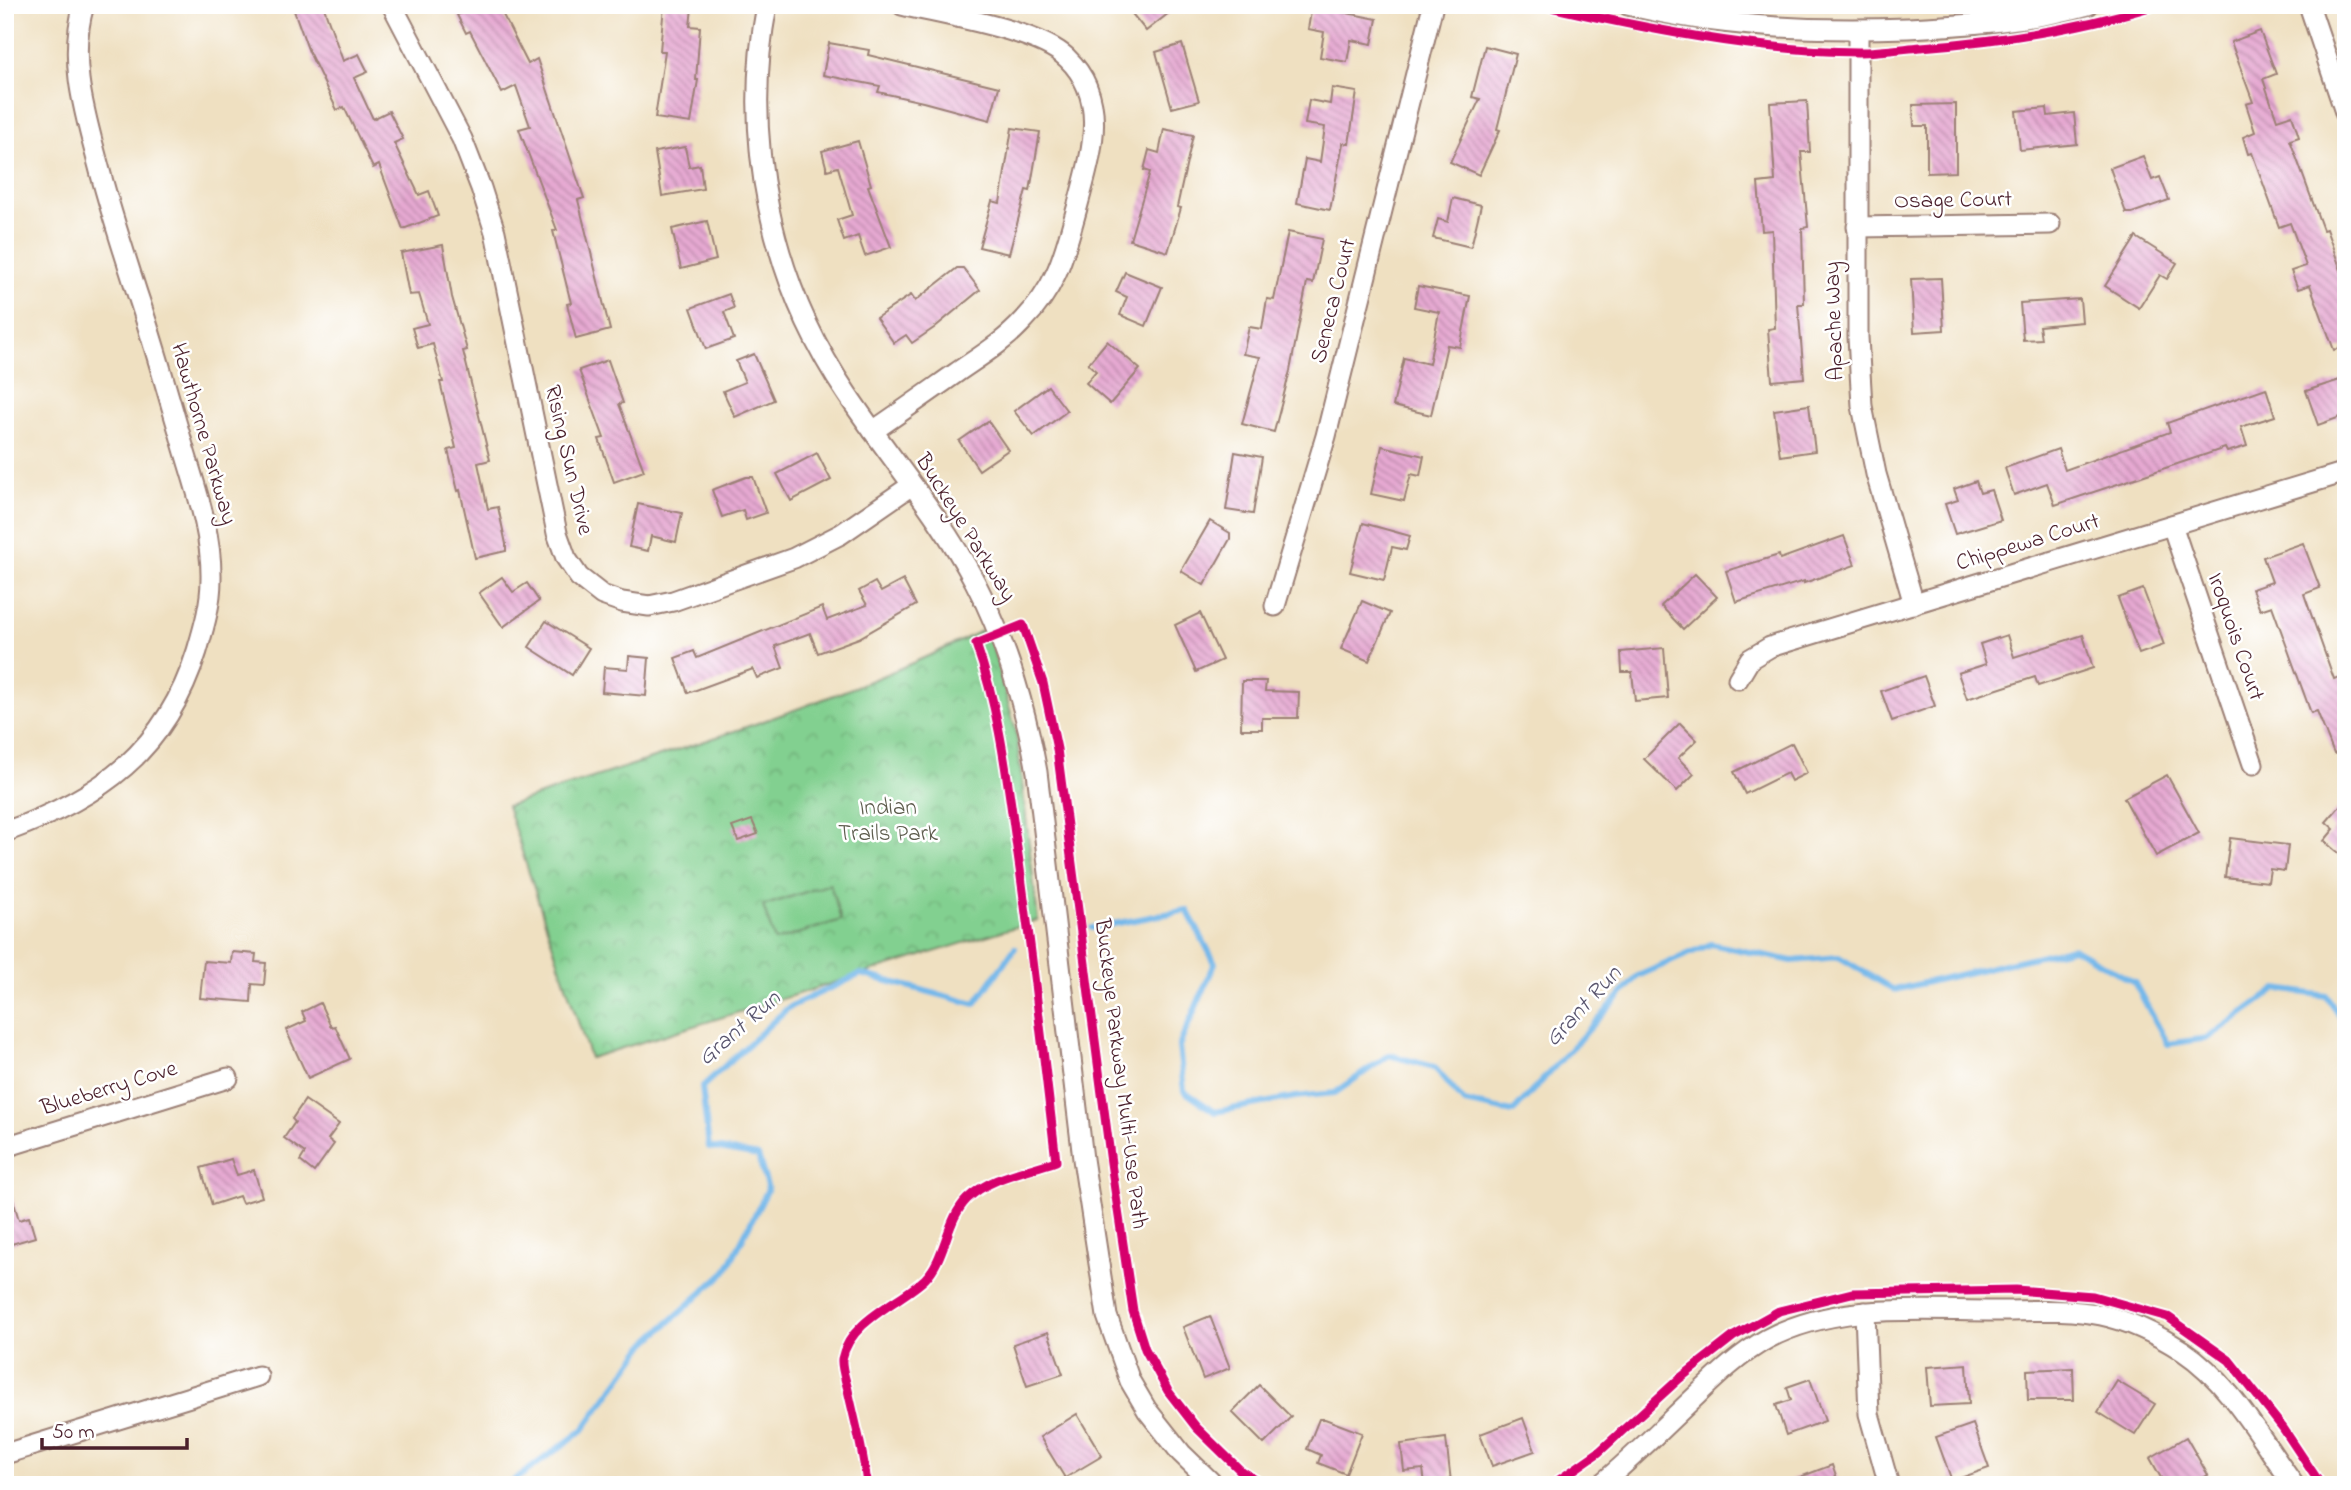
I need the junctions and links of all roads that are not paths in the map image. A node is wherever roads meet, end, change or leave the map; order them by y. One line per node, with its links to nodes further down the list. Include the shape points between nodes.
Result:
1 (84, 5): 21 (street, Hawthorne Parkway, via 77,51 79,86 120,241 207,524 212,579 208,615 191,671 148,743 119,774 81,799)
2 (392, 5): 15 (street, Rising Sun Drive, via 462,139 481,188 495,232 557,533 579,577 602,595 622,602 649,606 673,601 794,558 841,534)
3 (767, 5): 13 (street, Buckeye Parkway, via 759,77 760,128 764,192 777,246 819,349)
4 (902, 5): 13 (street, via 1052,46 1068,58 1087,85 1094,112 1094,145 1061,265 1040,301 995,346)
5 (1433, 5): 18 (street, Seneca Court, via 1326,436)
6 (1628, 5): 9 (street, via 1738,25)
7 (2088, 5): 9 (street, via 1953,26)
8 (2309, 5): 10 (street)
9 (1858, 30): 12 (street, Apache Way)
10 (2346, 115)
11 (2050, 224): 12 (street, Osage Court)
12 (1857, 227): 17 (street, Apache Way, via 1862,406 1876,474)
13 (873, 430): 15 (street, Buckeye Parkway)
14 (2346, 472): 16 (street, Chippewa Court)
15 (912, 485): 27 (street, Buckeye Parkway, via 974,580 995,622 1030,734 1107,1316 1130,1381 1147,1410)
16 (2172, 525): 17 (street, Chippewa Court); 20 (street, Iroquois Court)
17 (1914, 604): 19 (street, Chippewa Court, via 1770,648 1750,659)
18 (1275, 606)
19 (1738, 679)
20 (2253, 764)
21 (5, 832)
22 (228, 1078): 23 (street, Blueberry Cove)
23 (5, 1147)
24 (1865, 1312): 28 (street, via 1798,1324 1738,1357); 29 (street, via 1868,1414); 30 (street, via 2071,1311 2126,1323 2185,1352 2204,1368)
25 (258, 1376): 26 (street)
26 (5, 1454)
27 (1214, 1485)
28 (1600, 1485)
29 (1889, 1485)
30 (2294, 1485)

